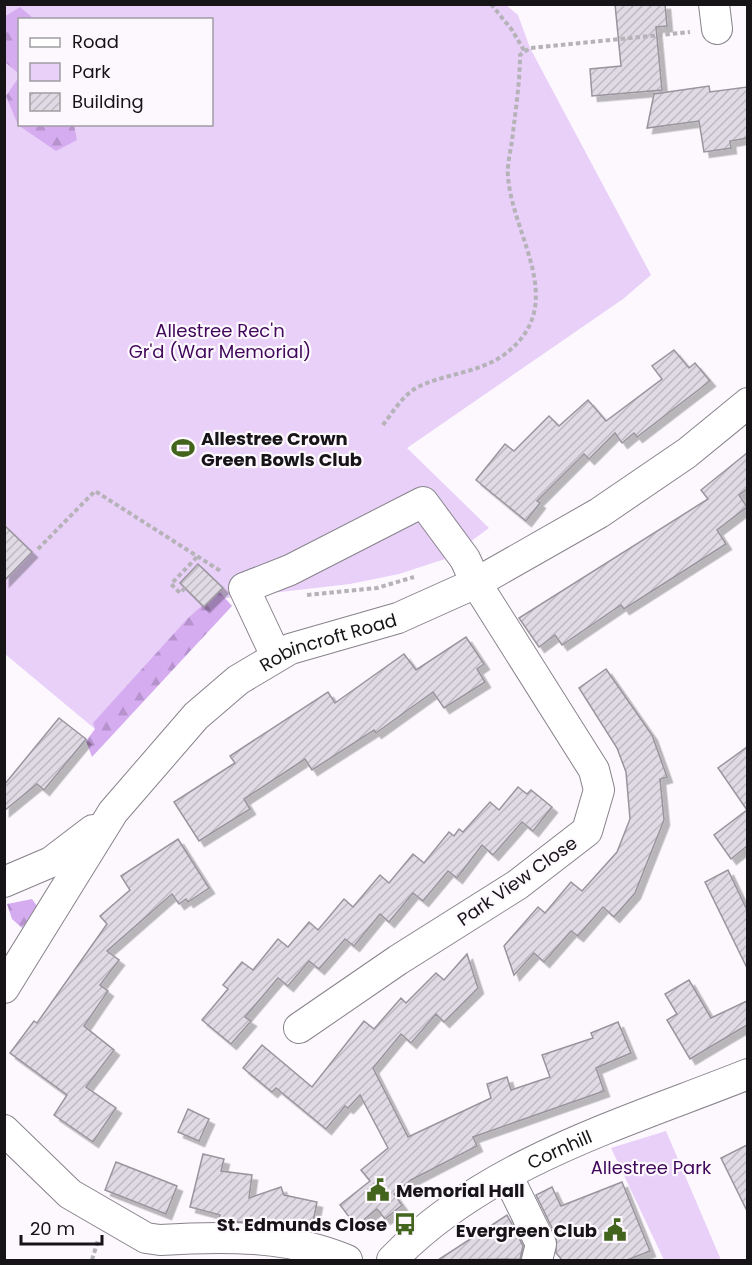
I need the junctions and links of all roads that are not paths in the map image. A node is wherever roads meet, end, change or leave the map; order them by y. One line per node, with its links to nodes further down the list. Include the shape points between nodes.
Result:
1 (747, 403): 2 (street, Robincroft Road, via 687,453 599,513)
2 (476, 583): 3 (street, Robincroft Road, via 398,618); 3 (street, Park View Close, via 465,559 423,502 290,570 244,588); 7 (street, Park View Close, via 594,770 599,790 587,831 517,885)
3 (276, 656): 4 (street, Robincroft Road, via 238,680 196,716)
4 (113, 812): 5 (street, via 51,862); 6 (street, Robincroft Road)
5 (4, 882)
6 (4, 988)
7 (299, 1028)
8 (747, 1074): 10 (street, Cornhill)
9 (4, 1130): 11 (street, via 70,1194 146,1238 241,1237)
10 (507, 1175): 12 (street, Cornhill, via 465,1198); 13 (street, via 541,1244)
11 (347, 1260)
12 (392, 1260)
13 (537, 1260)

